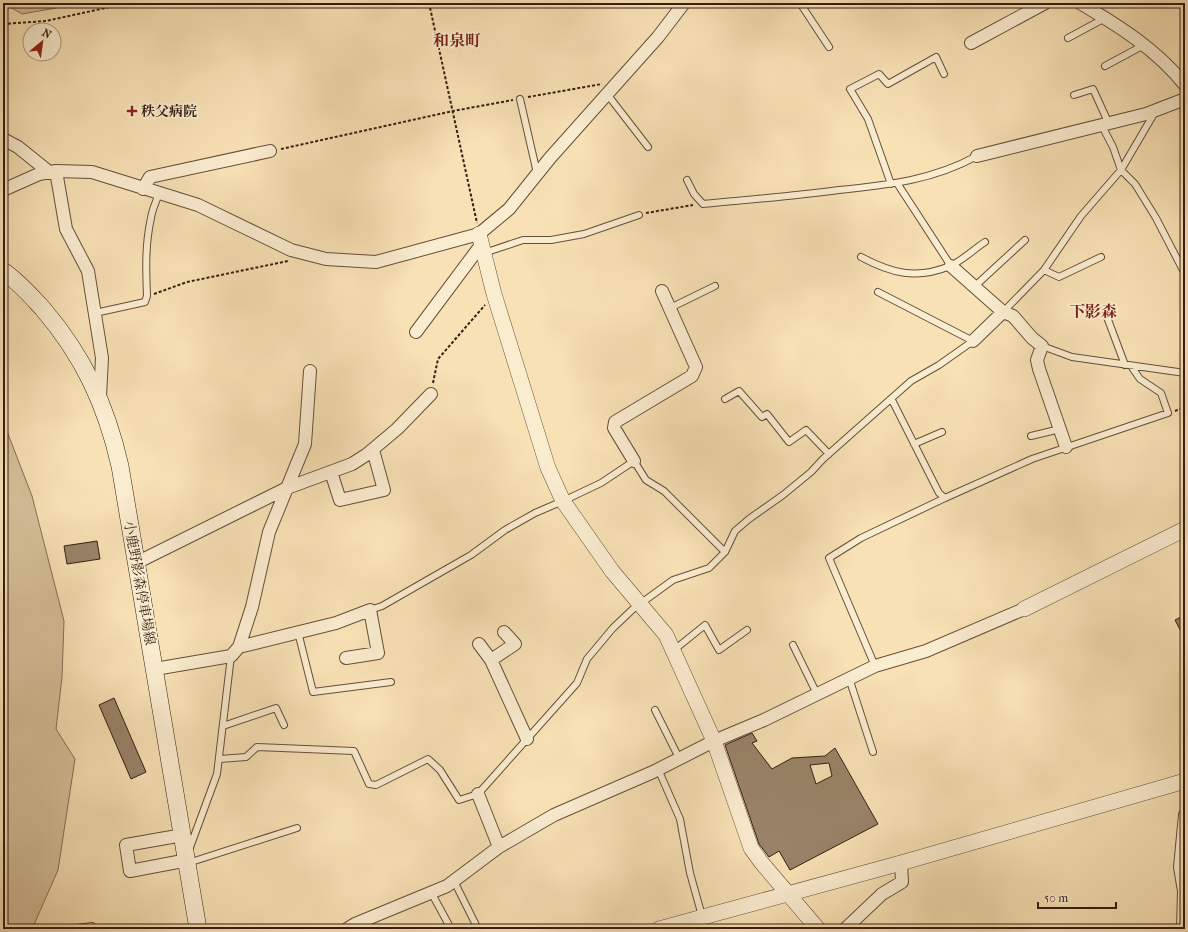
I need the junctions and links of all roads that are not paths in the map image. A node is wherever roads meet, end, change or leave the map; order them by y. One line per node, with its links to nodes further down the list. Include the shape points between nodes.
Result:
1 (684, 3): 13 (street, via 658,37)
2 (800, 3): 9 (lane)
3 (1045, 3): 7 (street)
4 (1080, 3): 5 (street)
5 (1105, 18): 6 (lane); 8 (street)
6 (1068, 38)
7 (971, 43)
8 (1144, 45): 10 (lane); 12 (street)
9 (829, 47)
10 (1105, 66)
11 (944, 74): 27 (lane, via 936,57 888,84 879,74 850,89 868,119)
12 (1185, 85)
13 (607, 94): 20 (lane); 25 (street)
14 (1074, 94): 18 (lane, via 1093,88)
15 (520, 99): 25 (lane)
16 (1185, 99): 17 (street)
17 (1157, 110): 18 (street); 23 (lane)
18 (1106, 125): 22 (street); 23 (lane)
19 (3, 139): 24 (street)
20 (648, 147)
21 (270, 151): 28 (street, via 150,176)
22 (977, 156): 27 (lane, via 956,168)
23 (1121, 170): 38 (lane, via 1080,216); 40 (lane, via 1135,184 1146,201)
24 (53, 172): 28 (street, via 92,172); 29 (street, via 28,178); 48 (street, via 66,229 88,271)
25 (537, 175): 34 (street)
26 (687, 180): 27 (lane, via 702,204)
27 (894, 183): 37 (lane)
28 (143, 189): 30 (street)
29 (3, 190)
30 (159, 192): 34 (street, via 198,205 292,250 326,259 376,262); 48 (lane, via 151,216 145,255 145,302)
31 (639, 215): 34 (lane, via 584,234 551,240)
32 (1025, 240): 42 (lane)
33 (986, 242): 37 (lane)
34 (481, 244): 49 (street); 70 (street, via 544,454)
35 (861, 257): 37 (lane, via 885,269 902,273 924,274)
36 (1101, 257): 38 (lane, via 1059,277)
37 (951, 266): 42 (street)
38 (1044, 270): 47 (lane)
39 (3, 272): 56 (main road, 小鹿野影森停車場線, via 34,300 62,332)
40 (1185, 274)
41 (715, 286): 45 (lane)
42 (974, 287): 47 (street)
43 (662, 291): 45 (street)
44 (878, 292): 50 (lane)
45 (670, 308): 66 (street, via 696,367 692,376 615,422 614,428)
46 (1104, 309): 52 (lane)
47 (1003, 312): 50 (street); 51 (street, via 1013,316)
48 (95, 313): 56 (street, via 102,358)
49 (416, 332)
50 (973, 341): 58 (lane, via 911,381)
51 (1042, 346): 52 (lane, via 1072,357); 59 (street, via 1037,360)
52 (1128, 365): 54 (lane); 63 (lane, via 1140,379 1161,393 1168,413)
53 (310, 371): 68 (street, via 305,444)
54 (1185, 373)
55 (431, 394): 64 (street)
56 (100, 397): 73 (main road, 小鹿野影森停車場線, via 120,466)
57 (725, 399): 65 (lane, via 739,391 762,417 768,414 789,442 806,430)
58 (892, 400): 62 (lane); 65 (lane)
59 (1060, 429): 61 (lane); 63 (street)
60 (942, 432): 62 (lane)
61 (1031, 436)
62 (914, 444): 69 (lane, via 939,493)
63 (1066, 447): 69 (lane, via 1032,459)
64 (373, 450): 67 (street, via 352,464); 67 (street, via 384,490 340,500)
65 (829, 454): 72 (lane, via 783,495 735,531)
66 (634, 462): 70 (lane); 72 (lane, via 646,480 664,491)
67 (332, 472): 68 (street)
68 (287, 488): 73 (street); 82 (street, via 269,532)
69 (945, 498): 87 (lane, via 861,538 829,558)
70 (564, 502): 74 (street, via 612,571); 76 (lane, via 535,512 471,555 382,606)
71 (1185, 529): 75 (street)
72 (725, 552): 74 (lane, via 709,568 673,580)
73 (136, 563): 88 (main road, 小鹿野影森停車場線)
74 (640, 604): 83 (street, via 666,635); 95 (lane, via 598,644 587,659 576,683)
75 (1024, 609): 87 (street, via 926,651)
76 (370, 610): 78 (street, via 336,623); 85 (street, via 378,653)
77 (747, 630): 83 (lane, via 719,650 705,624)
78 (298, 632): 82 (street); 90 (lane, via 313,692)
79 (504, 632): 86 (street, via 515,644)
80 (479, 644): 86 (street)
81 (793, 645): 91 (lane)
82 (240, 647): 84 (street)
83 (673, 650): 96 (street)
84 (231, 656): 88 (street); 94 (lane)
85 (346, 658)
86 (491, 660): 95 (street)
87 (875, 666): 89 (street)
88 (155, 669): 105 (main road, 小鹿野影森停車場線)
89 (849, 678): 91 (street); 97 (lane)
90 (391, 682)
91 (817, 694): 96 (street)
92 (655, 710): 98 (lane)
93 (284, 725): 94 (lane, via 276,708)
94 (223, 726): 99 (lane)
95 (526, 739): 102 (lane)
96 (714, 741): 98 (street); 111 (street, via 751,848)
97 (873, 752)
98 (678, 758): 100 (street)
99 (220, 759): 102 (lane, via 246,757 257,747 354,751 369,784 376,785 428,759 440,770 459,800); 107 (lane)
100 (658, 769): 106 (street, via 554,815); 113 (lane, via 680,819 690,873)
101 (1185, 781): 108 (street)
102 (478, 794): 106 (street)
103 (1185, 815): 112 (street, via 1180,867)
104 (297, 828): 107 (lane)
105 (183, 835): 107 (main road, 小鹿野影森停車場線); 107 (street, via 126,845 130,871)
106 (499, 847): 109 (street)
107 (188, 860): 116 (main road, 小鹿野影森停車場線)
108 (901, 863): 111 (street); 122 (street, via 902,882 882,894)
109 (454, 880): 110 (street); 119 (lane)
110 (432, 892): 117 (street); 118 (lane)
111 (787, 893): 113 (street); 121 (street)
112 (1184, 896): 123 (street)
113 (702, 917): 120 (street)
114 (92, 926): 115 (lane)
115 (69, 929)
116 (198, 929)
117 (347, 929)
118 (451, 929)
119 (478, 929)
120 (659, 929)
121 (818, 929)
122 (845, 929)
123 (1183, 929)

